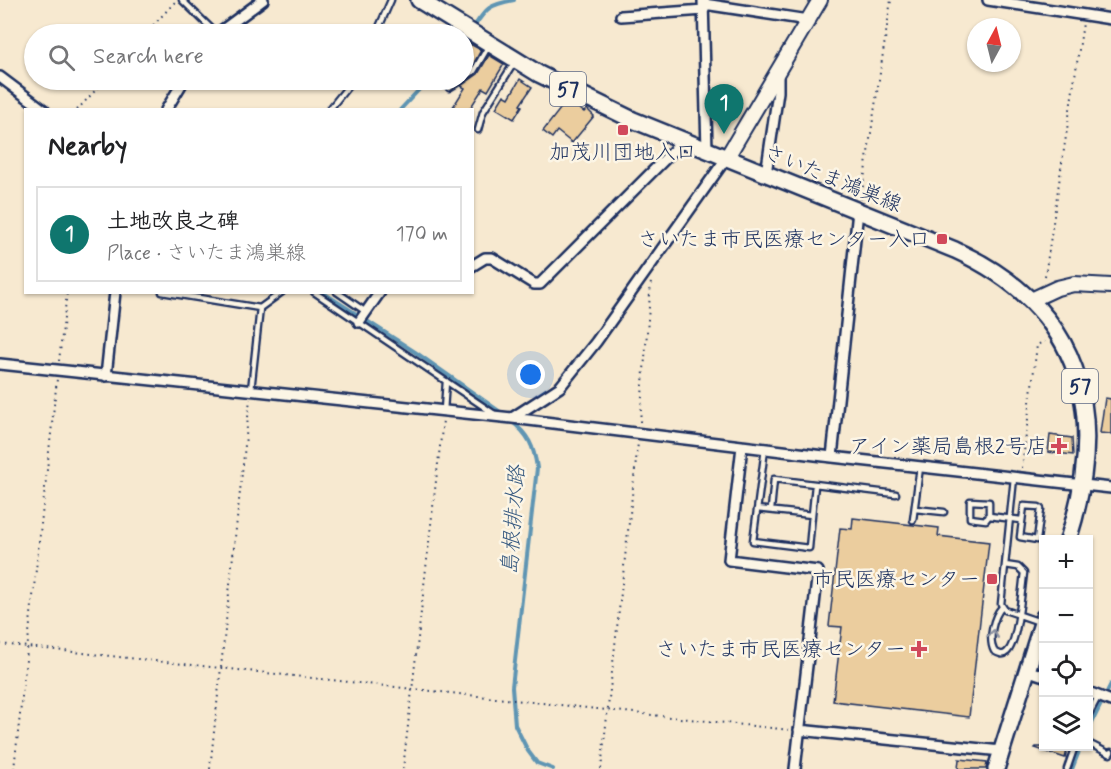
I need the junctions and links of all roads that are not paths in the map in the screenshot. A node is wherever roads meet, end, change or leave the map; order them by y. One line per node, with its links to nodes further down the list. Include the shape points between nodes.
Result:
1 (182, 0): 11 (lane)
2 (263, 0): 12 (street)
3 (391, 0): 13 (lane)
4 (419, 0): 14 (main road, さいたま鴻巣線 / 57)
5 (820, 0): 10 (street)
6 (988, 0): 9 (street)
7 (704, 4): 8 (street); 10 (street); 28 (street)
8 (621, 16)
9 (1111, 19)
10 (808, 20): 19 (street)
11 (207, 24)
12 (231, 24)
13 (380, 24)
14 (456, 24)
15 (474, 35): 16 (main road, さいたま鴻巣線 / 57)
16 (489, 45): 17 (main road, さいたま鴻巣線 / 57); 18 (lane)
17 (516, 61): 26 (lane, via 483,112); 27 (main road, さいたま鴻巣線 / 57, via 588,99)
18 (474, 71)
19 (777, 72): 29 (street); 30 (street, via 778,92)
20 (0, 77): 23 (street)
21 (178, 90): 24 (street)
22 (345, 90): 25 (lane)
23 (41, 108)
24 (167, 108)
25 (331, 108)
26 (478, 130)
27 (683, 141): 28 (main road, さいたま鴻巣線 / 57); 32 (street, via 540,284 492,258)
28 (707, 150): 29 (main road, さいたま鴻巣線 / 57)
29 (727, 157): 30 (main road, さいたま鴻巣線 / 57); 50 (street, via 560,387)
30 (766, 174): 31 (main road, さいたま鴻巣線 / 57)
31 (858, 211): 40 (main road, さいたま鴻巣線 / 57, via 976,260); 53 (street)
32 (474, 265)
33 (1111, 286): 40 (street, via 1074,284)
34 (115, 294): 45 (street)
35 (174, 294): 41 (lane)
36 (279, 294): 41 (lane)
37 (317, 294): 43 (lane)
38 (340, 294): 42 (lane)
39 (379, 294): 42 (street)
40 (1031, 300): 57 (main road, さいたま鴻巣線 / 57, via 1062,338 1083,398 1086,422)
41 (260, 308): 47 (lane)
42 (366, 312): 43 (street)
43 (358, 322): 46 (lane)
44 (0, 364): 45 (street)
45 (106, 376): 47 (street)
46 (446, 381): 48 (lane); 49 (lane)
47 (251, 390): 48 (street)
48 (444, 412): 49 (street)
49 (501, 418): 50 (street)
50 (512, 418): 51 (street)
51 (742, 446): 52 (street); 81 (street, via 729,560 818,571)
52 (765, 449): 53 (street); 61 (lane)
53 (832, 457): 54 (street)
54 (920, 467): 55 (street); 60 (lane)
55 (1017, 478): 57 (street); 66 (lane)
56 (816, 484): 59 (lane); 62 (lane, via 774,479); 64 (lane)
57 (1082, 485): 58 (street); 69 (main road, さいたま鴻巣線 / 57)
58 (1111, 488)
59 (896, 494)
60 (915, 508): 63 (lane); 67 (lane)
61 (757, 509): 62 (lane); 64 (lane, via 753,541 809,548)
62 (771, 510): 64 (lane)
63 (944, 512)
64 (812, 514)
65 (989, 516): 65 (lane, via 986,520 970,518 970,501 989,502); 66 (lane)
66 (1009, 519): 68 (lane); 70 (lane)
67 (913, 520)
68 (1021, 520): 68 (lane, via 1024,506 1041,509 1037,540 1020,537)
69 (1069, 535)
70 (1005, 565): 71 (lane); 72 (lane, via 1018,567 1024,573)
71 (1002, 606): 72 (lane); 72 (lane, one-way to 71, via 1010,649 998,654 992,644 995,617)
72 (1020, 615): 73 (lane)
73 (1039, 619)
74 (1039, 632): 75 (main road)
75 (1026, 670): 76 (street); 83 (main road)
76 (1039, 674)
77 (1093, 694): 78 (street)
78 (1099, 696): 79 (street); 80 (lane)
79 (1111, 701)
80 (1093, 708)
81 (799, 730): 83 (street); 86 (street)
82 (1093, 745): 85 (lane)
83 (1001, 751): 87 (main road)
84 (1073, 751): 88 (lane)
85 (1111, 752)
86 (795, 769)
87 (996, 769)
88 (1066, 769)

